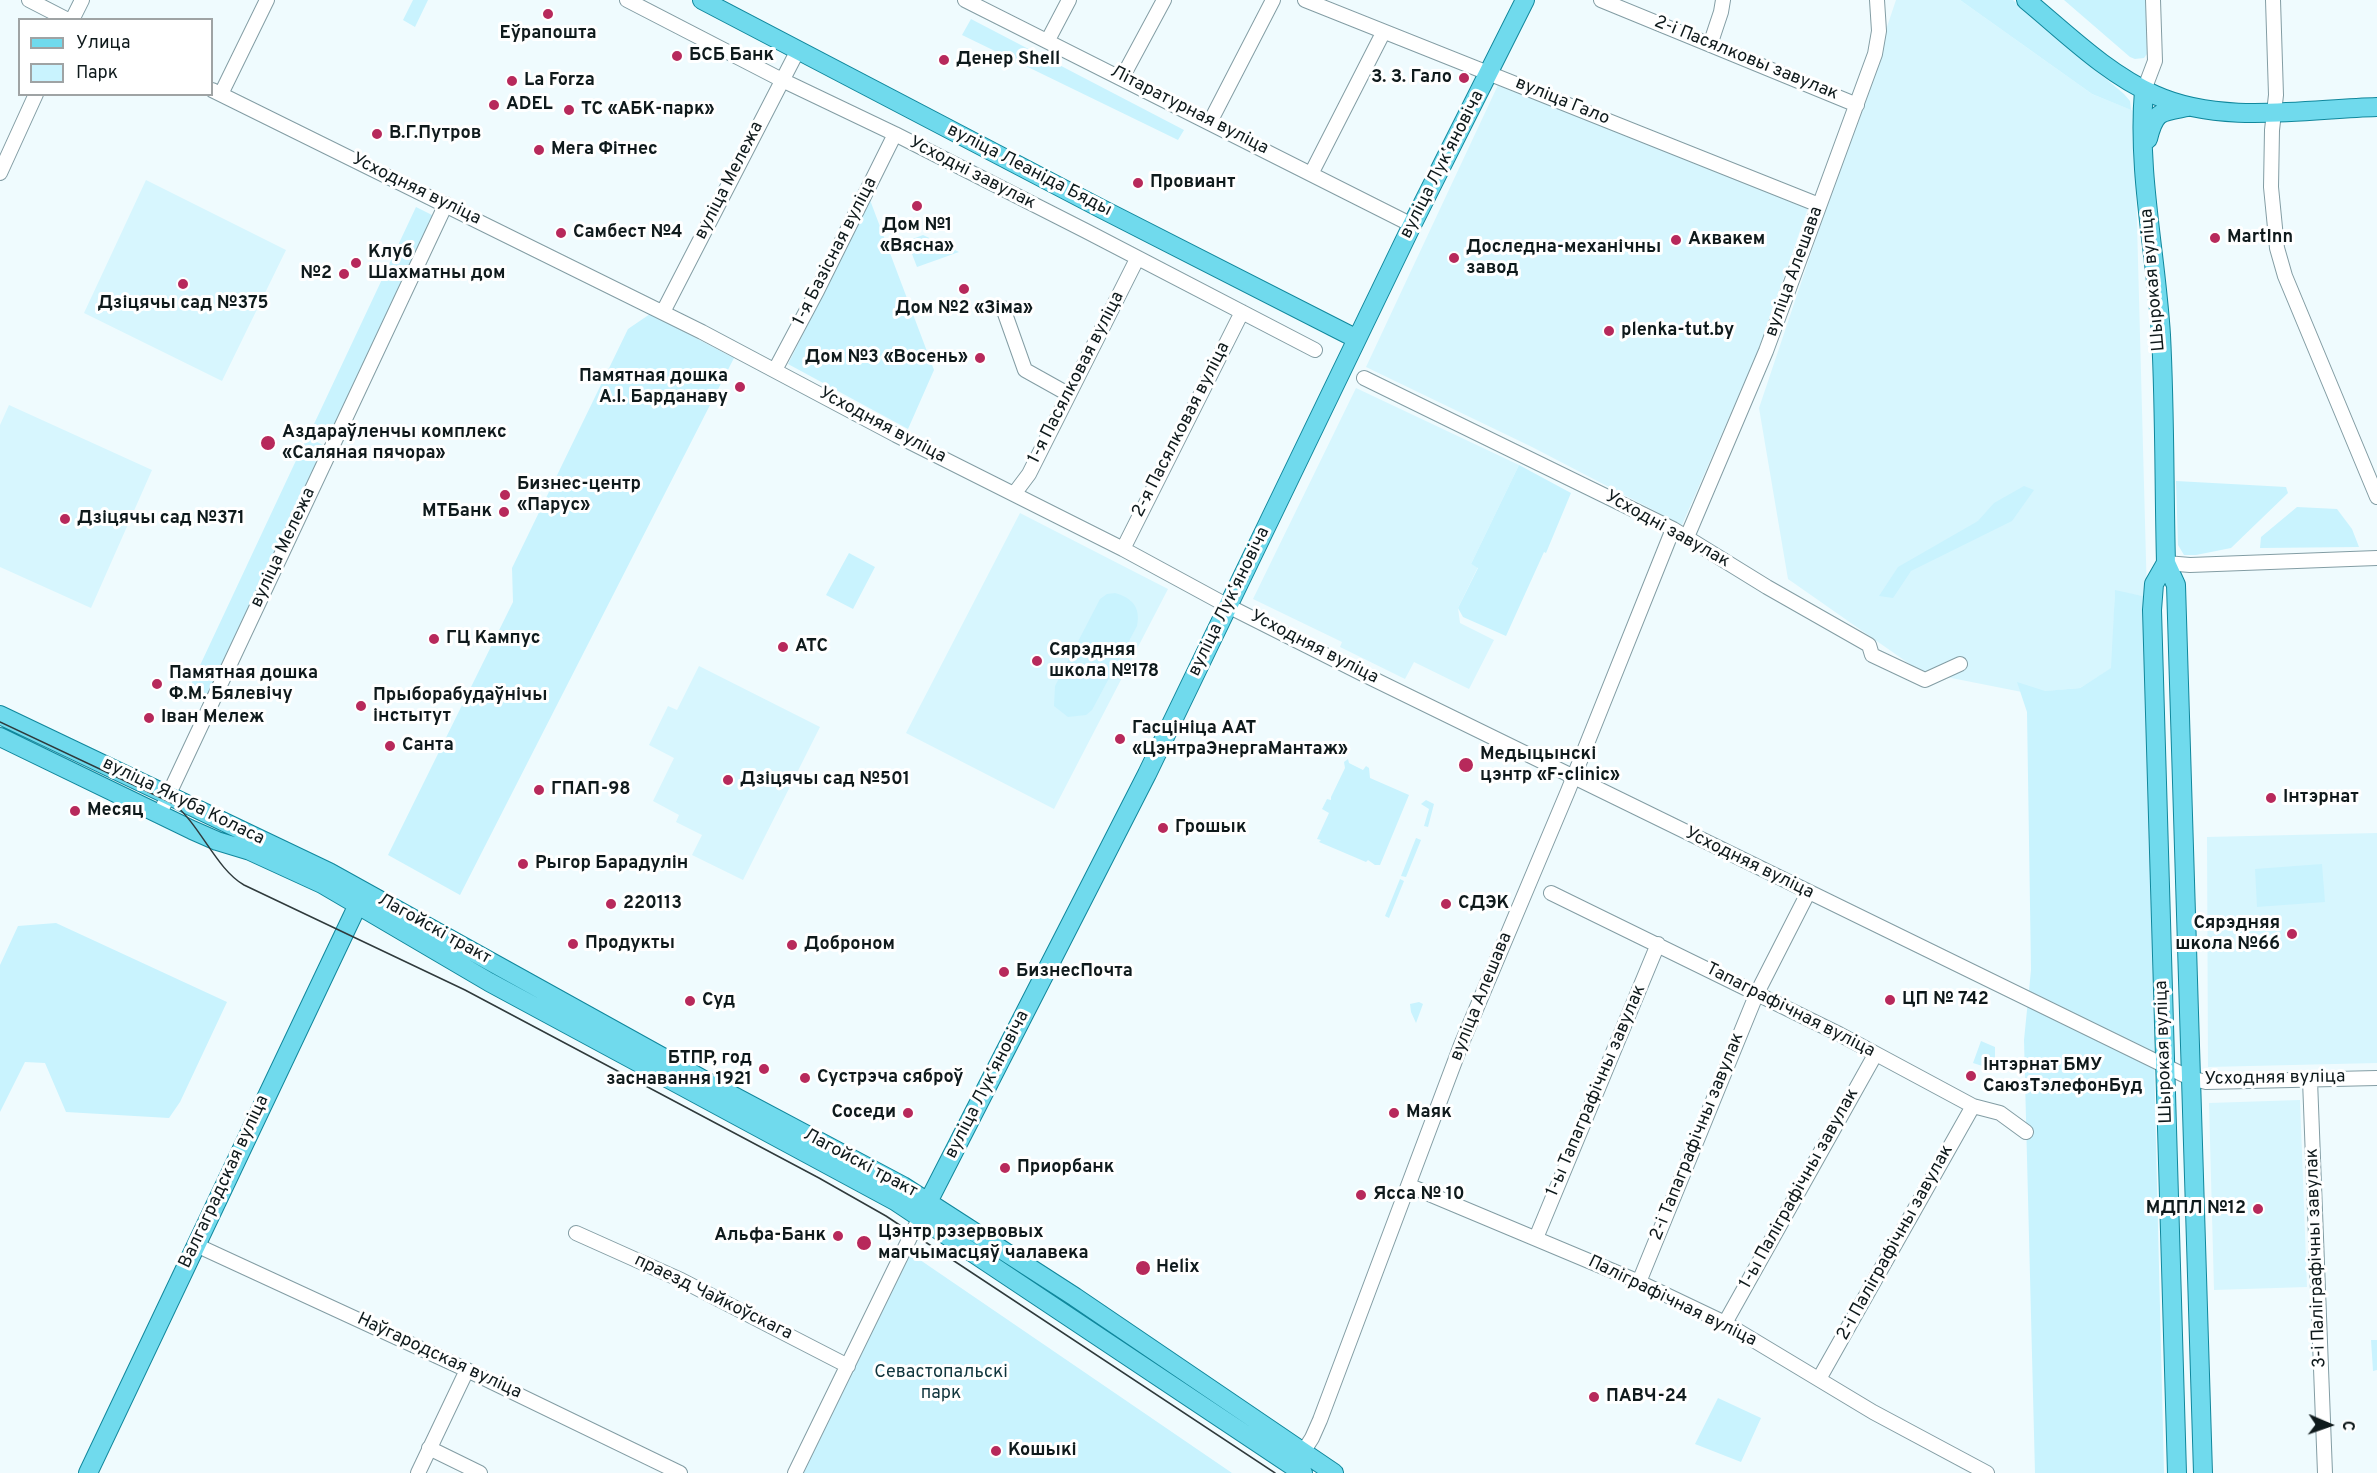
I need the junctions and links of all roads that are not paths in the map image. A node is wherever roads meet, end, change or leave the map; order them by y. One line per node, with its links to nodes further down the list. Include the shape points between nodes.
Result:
1 (29, 0): 18 (street)
2 (82, 0): 19 (street)
3 (267, 0): 28 (street)
4 (627, 0): 26 (street, Усходні завулак)
5 (702, 0): 23 (main road, вуліца Леаніда Бяды)
6 (965, 0): 21 (street, Літаратурная вуліца)
7 (1069, 0): 21 (street)
8 (1164, 0): 25 (street)
9 (1273, 0): 34 (street)
10 (1305, 0): 20 (street, вуліца Гало)
11 (1525, 0): 24 (main road, вуліца Лукʼяновіча)
12 (1601, 0): 22 (street, 2-і Пасялковы завулак)
13 (1723, 0): 22 (street)
14 (1877, 0): 30 (street, вуліца Алешава, via 1877,43)
15 (2026, 0): 27 (main road)
16 (2153, 0): 27 (street, Шырокая вуліца, via 2155,61)
17 (2273, 0): 33 (street)
18 (64, 18)
19 (73, 18)
20 (1383, 33): 24 (street, вуліца Гало); 38 (street)
21 (1048, 40): 25 (street, Літаратурная вуліца)
22 (1710, 45): 30 (street, 2-і Пасялковы завулак)
23 (798, 50): 26 (street, вуліца Мележа); 46 (main road, вуліца Леаніда Бяды)
24 (1489, 73): 40 (street, вуліца Гало); 41 (main road, вуліца Лукʼяновіча)
25 (1122, 78): 34 (street, Літаратурная вуліца)
26 (782, 80): 35 (street, Усходні завулак); 44 (street, вуліца Мележа)
27 (2144, 90): 31 (main road); 36 (main road, Шырокая вуліца)
28 (216, 92): 39 (street, Усходняя вуліца)
29 (35, 96): 37 (street)
30 (1857, 105): 40 (street, вуліца Алешава)
31 (2188, 106): 33 (main road, via 2218,111); 36 (main road, via 2158,115 2152,121)
32 (2377, 107): 33 (main road)
33 (2274, 111): 52 (street, via 2271,187 2280,264)
34 (1209, 122): 38 (street, Літаратурная вуліца)
35 (895, 134): 42 (street, Усходні завулак); 48 (street, 1-я Базісная вуліца)
36 (2144, 155): 57 (main road, Шырокая вуліца, via 2161,334)
37 (0, 173)
38 (1311, 174): 41 (street, Літаратурная вуліца)
39 (446, 204): 44 (street, Усходняя вуліца); 63 (street, вуліца Мележа)
40 (1819, 205): 54 (street, вуліца Алешава, via 1766,351)
41 (1412, 225): 46 (main road, вуліца Лукʼяновіча)
42 (1137, 259): 45 (street, Усходні завулак); 50 (street, 1-я Пасялковая вуліца)
43 (1003, 308): 50 (street, via 1025,370)
44 (663, 312): 48 (street, Усходняя вуліца)
45 (1242, 312): 47 (street, Усходні завулак); 55 (street, 2-я Пасялковая вуліца)
46 (1357, 339): 58 (main road, вуліца Лукʼяновіча)
47 (1315, 350)
48 (775, 370): 51 (street, Усходняя вуліца)
49 (1364, 378): 53 (street, Усходні завулак)
50 (1068, 394): 51 (street, 1-я Пасялковая вуліца, via 1029,474)
51 (1014, 494): 55 (street, Усходняя вуліца)
52 (2377, 497)
53 (1673, 529): 54 (street, Усходні завулак); 62 (street, вуліца Алешава)
54 (1687, 537): 59 (street, Усходні завулак, via 1869,645 1872,655 1924,680)
55 (1123, 549): 58 (street, Усходняя вуліца)
56 (2377, 558): 57 (street)
57 (2166, 563): 71 (main road, Шырокая вуліца, via 2154,584 2152,610); 72 (main road, Шырокая вуліца, via 2176,585)
58 (1228, 606): 62 (street, Усходняя вуліца); 78 (main road, вуліца Лукʼяновіча, via 1103,862)
59 (1960, 664)
60 (0, 715): 63 (main road, вуліца Якуба Коласа)
61 (0, 737): 64 (main road, вуліца Якуба Коласа)
62 (1574, 776): 66 (street, Усходняя вуліца); 77 (street, вуліца Алешава, via 1464,1037)
63 (168, 794): 64 (street, вуліца Мележа); 67 (main road, вуліца Якуба Коласа, via 329,872)
64 (159, 815): 67 (main road, вуліца Якуба Коласа)
65 (1551, 893): 68 (street, Тапаграфічная вуліца)
66 (1808, 893): 69 (street, 2-і Тапаграфічны завулак); 71 (street, Усходняя вуліца)
67 (360, 898): 78 (main road, Лагойскі тракт, via 723,1090); 81 (main road, Валгаградская вуліца)
68 (1658, 944): 69 (street, Тапаграфічная вуліца); 80 (street, 1-ы Тапаграфічны завулак)
69 (1757, 993): 70 (street, Тапаграфічная вуліца); 82 (street, 2-і Тапаграфічны завулак)
70 (1875, 1055): 75 (street, Тапаграфічная вуліца); 83 (street, 1-ы Паліграфічны завулак)
71 (2166, 1067): 72 (street, Усходняя вуліца); 96 (main road, Шырокая вуліца)
72 (2190, 1078): 74 (street, Усходняя вуліца, via 2206,1082); 97 (main road, Шырокая вуліца)
73 (2377, 1078): 74 (street, Усходняя вуліца)
74 (2310, 1080): 98 (street, 3-і Паліграфічны завулак)
75 (1973, 1106): 76 (street, Тапаграфічная вуліца, via 2000,1113); 86 (street, 2-і Паліграфічны завулак)
76 (2026, 1132)
77 (1410, 1186): 80 (street, Паліграфічная вуліца); 88 (street, вуліца Алешава)
78 (925, 1209): 84 (street); 88 (main road, Лагойскі тракт, via 1178,1365)
79 (576, 1233): 84 (street, праезд Чайкоўскага, via 681,1280)
80 (1536, 1238): 82 (street, Паліграфічная вуліца)
81 (196, 1245): 85 (street, Наўгародская вуліца); 89 (main road, Валгаградская вуліца)
82 (1639, 1282): 83 (street, Паліграфічная вуліца)
83 (1725, 1323): 86 (street, Паліграфічная вуліца)
84 (848, 1366): 93 (street)
85 (467, 1370): 87 (street); 92 (street, Наўгародская вуліца)
86 (1819, 1380): 95 (street, Паліграфічная вуліца)
87 (429, 1448): 90 (street); 91 (street)
88 (1300, 1464): 94 (main road, Лагойскі тракт)
89 (88, 1473)
90 (418, 1473)
91 (480, 1473)
92 (680, 1473)
93 (795, 1473)
94 (1334, 1473)
95 (1987, 1473)
96 (2177, 1473)
97 (2203, 1473)
98 (2325, 1473)

